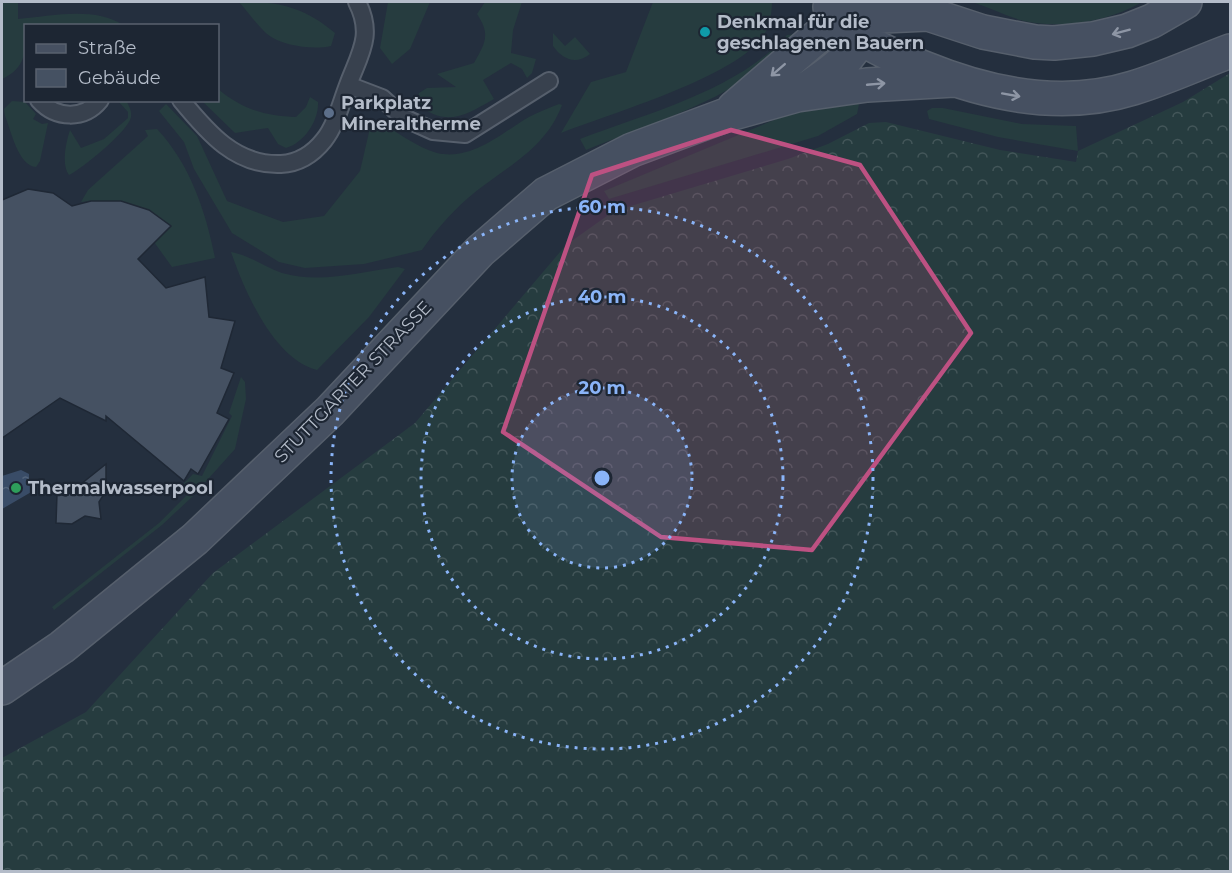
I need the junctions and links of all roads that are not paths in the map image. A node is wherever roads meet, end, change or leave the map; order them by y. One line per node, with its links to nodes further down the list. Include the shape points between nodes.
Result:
1 (357, 2): 10 (lane, via 366,18 365,42)
2 (1179, 4): 3 (main road, one-way to 3, via 1127,31 1054,43 1016,39)
3 (919, 8): 4 (main road)
4 (852, 16): 8 (main road, STUTTGARTER STRASSE); 11 (main road, STUTTGARTER STRASSE, via 850,56); 15 (main road, STUTTGARTER STRASSE, one-way to 15)
5 (1230, 26): 7 (main road, STUTTGARTER STRASSE)
6 (1230, 51): 7 (main road)
7 (1192, 65): 8 (main road, STUTTGARTER STRASSE, one-way to 7, via 1022,96 1074,98 1131,89)
8 (954, 80): 11 (main road, STUTTGARTER STRASSE, one-way to 8, via 856,86)
9 (549, 81): 10 (lane, via 465,134 434,131 404,118 382,98)
10 (348, 85): 14 (lane, via 325,139 309,156 290,164 265,165 238,157 208,133)
11 (797, 95): 15 (main road, STUTTGARTER STRASSE)
12 (41, 102): 13 (lane, via 66,116 89,111)
13 (98, 102)
14 (183, 102)
15 (726, 115): 16 (main road, STUTTGARTER STRASSE, via 632,150 546,194 480,251 330,411 195,539 62,647)
16 (2, 688)

